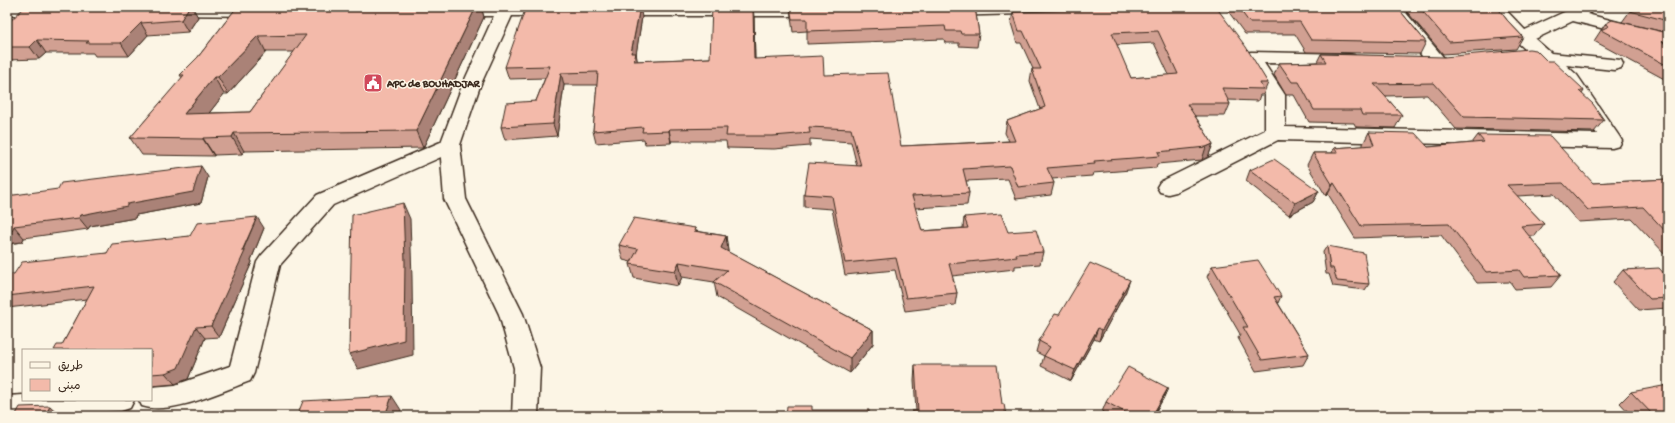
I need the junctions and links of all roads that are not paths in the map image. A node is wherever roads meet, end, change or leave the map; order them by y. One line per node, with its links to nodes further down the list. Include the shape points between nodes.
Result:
1 (1096, 7): 6 (street)
2 (1392, 7): 21 (street, via 1445,61)
3 (1493, 7): 18 (street)
4 (1590, 7): 16 (street)
5 (506, 9): 11 (street); 15 (street); 24 (street, via 471,86)
6 (976, 9): 14 (street)
7 (11, 10): 8 (street)
8 (68, 10)
9 (148, 10): 10 (street)
10 (283, 11)
11 (434, 11)
12 (593, 11): 13 (street)
13 (840, 11)
14 (928, 11)
15 (569, 12)
16 (1573, 16): 17 (street); 18 (street)
17 (1668, 40)
18 (1522, 47): 19 (street)
19 (1545, 58): 22 (street); 23 (street, via 1570,79 1612,141)
20 (1368, 60): 23 (street, via 1247,51 1275,95)
21 (1414, 61)
22 (1614, 64)
23 (1275, 133): 25 (street)
24 (450, 145): 26 (street, via 325,200 269,262 241,373 175,396); 29 (street, via 455,199 511,314 527,368)
25 (1168, 187)
26 (152, 398)
27 (107, 401): 28 (street)
28 (7, 408)
29 (525, 416)

